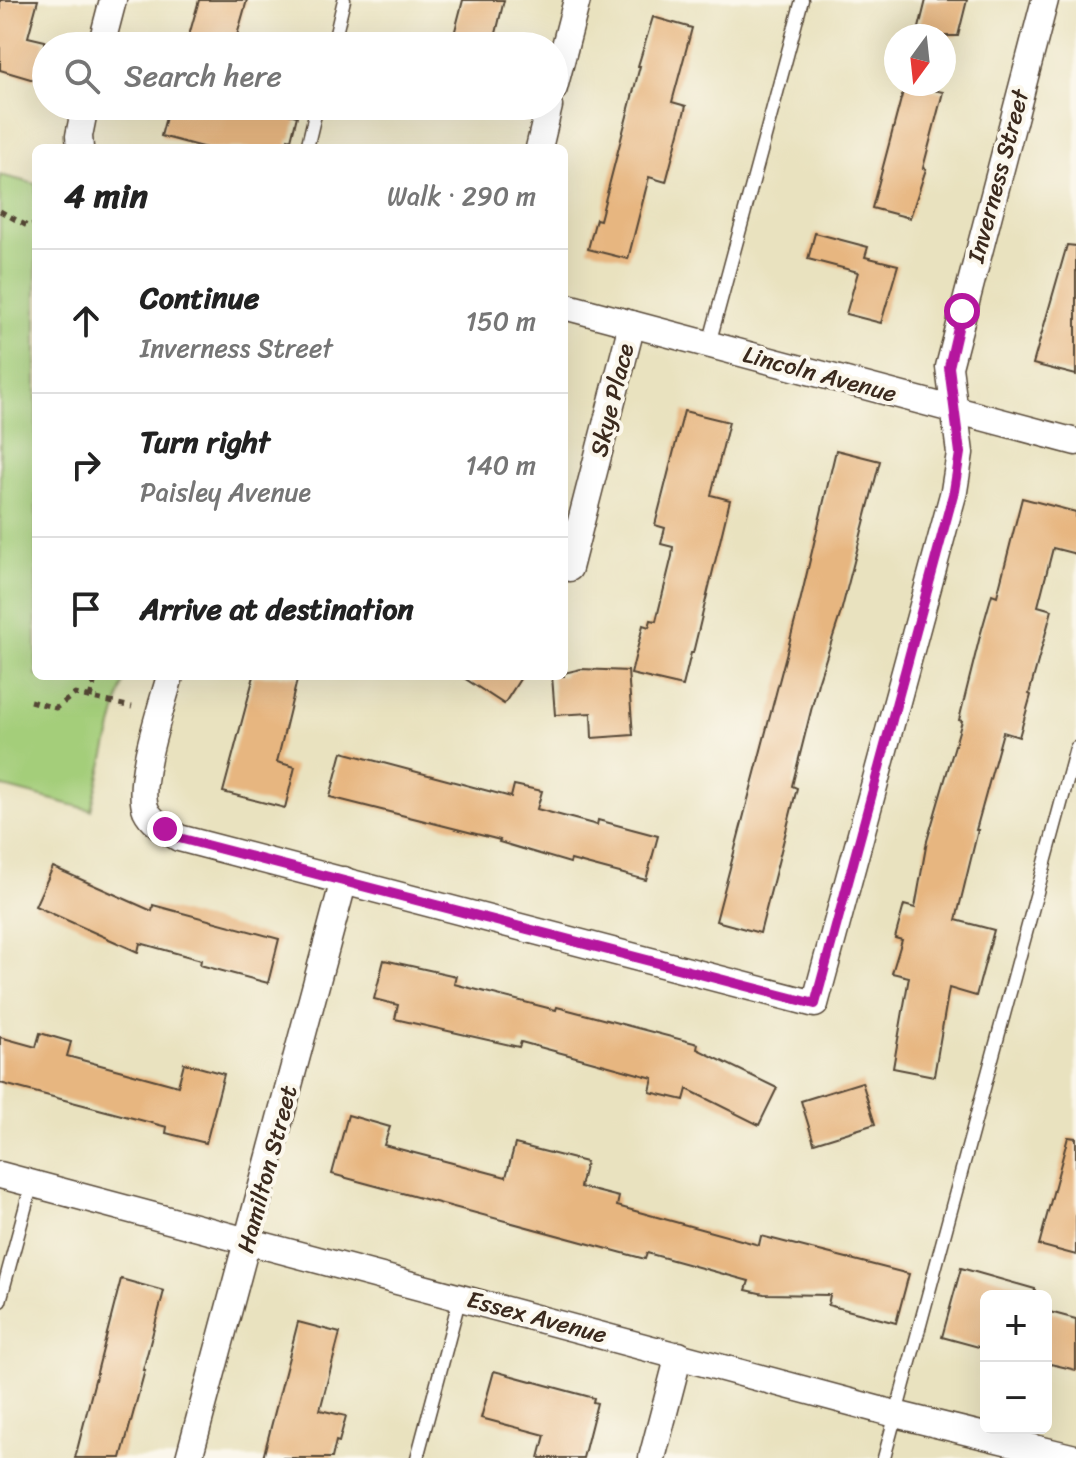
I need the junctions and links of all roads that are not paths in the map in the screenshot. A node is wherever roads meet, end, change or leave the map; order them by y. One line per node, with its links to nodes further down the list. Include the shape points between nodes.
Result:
1 (113, 0): 6 (street)
2 (344, 0): 7 (lane)
3 (577, 0): 8 (street)
4 (802, 0): 17 (lane)
5 (1045, 0): 18 (street, Inverness Street, via 949,367)
6 (105, 32)
7 (336, 32)
8 (568, 34)
9 (82, 120): 12 (street)
10 (314, 120): 13 (lane)
11 (546, 120): 14 (street)
12 (80, 144)
13 (308, 144)
14 (540, 144)
15 (568, 307): 16 (street, Lincoln Avenue)
16 (632, 324): 17 (street, Lincoln Avenue); 20 (street, Skye Place)
17 (709, 345): 18 (street, Lincoln Avenue)
18 (954, 410): 19 (street, Lincoln Avenue); 23 (street, Inverness Street, via 960,453 954,491 815,1004)
19 (1076, 442)
20 (569, 568)
21 (169, 680): 23 (street, via 144,782 146,810 179,838)
22 (1076, 748): 30 (lane)
23 (344, 880): 26 (street, Hamilton Street)
24 (0, 1175): 25 (street, Essex Avenue)
25 (32, 1183): 26 (street, Essex Avenue); 28 (lane)
26 (248, 1241): 27 (street, Essex Avenue); 31 (street, Hamilton Street)
27 (460, 1297): 29 (street, Essex Avenue); 32 (lane)
28 (0, 1301)
29 (679, 1355): 30 (street, Essex Avenue); 33 (street)
30 (895, 1414): 34 (lane); 35 (street, Essex Avenue)
31 (189, 1458)
32 (417, 1458)
33 (652, 1458)
34 (884, 1458)
35 (1075, 1458)

